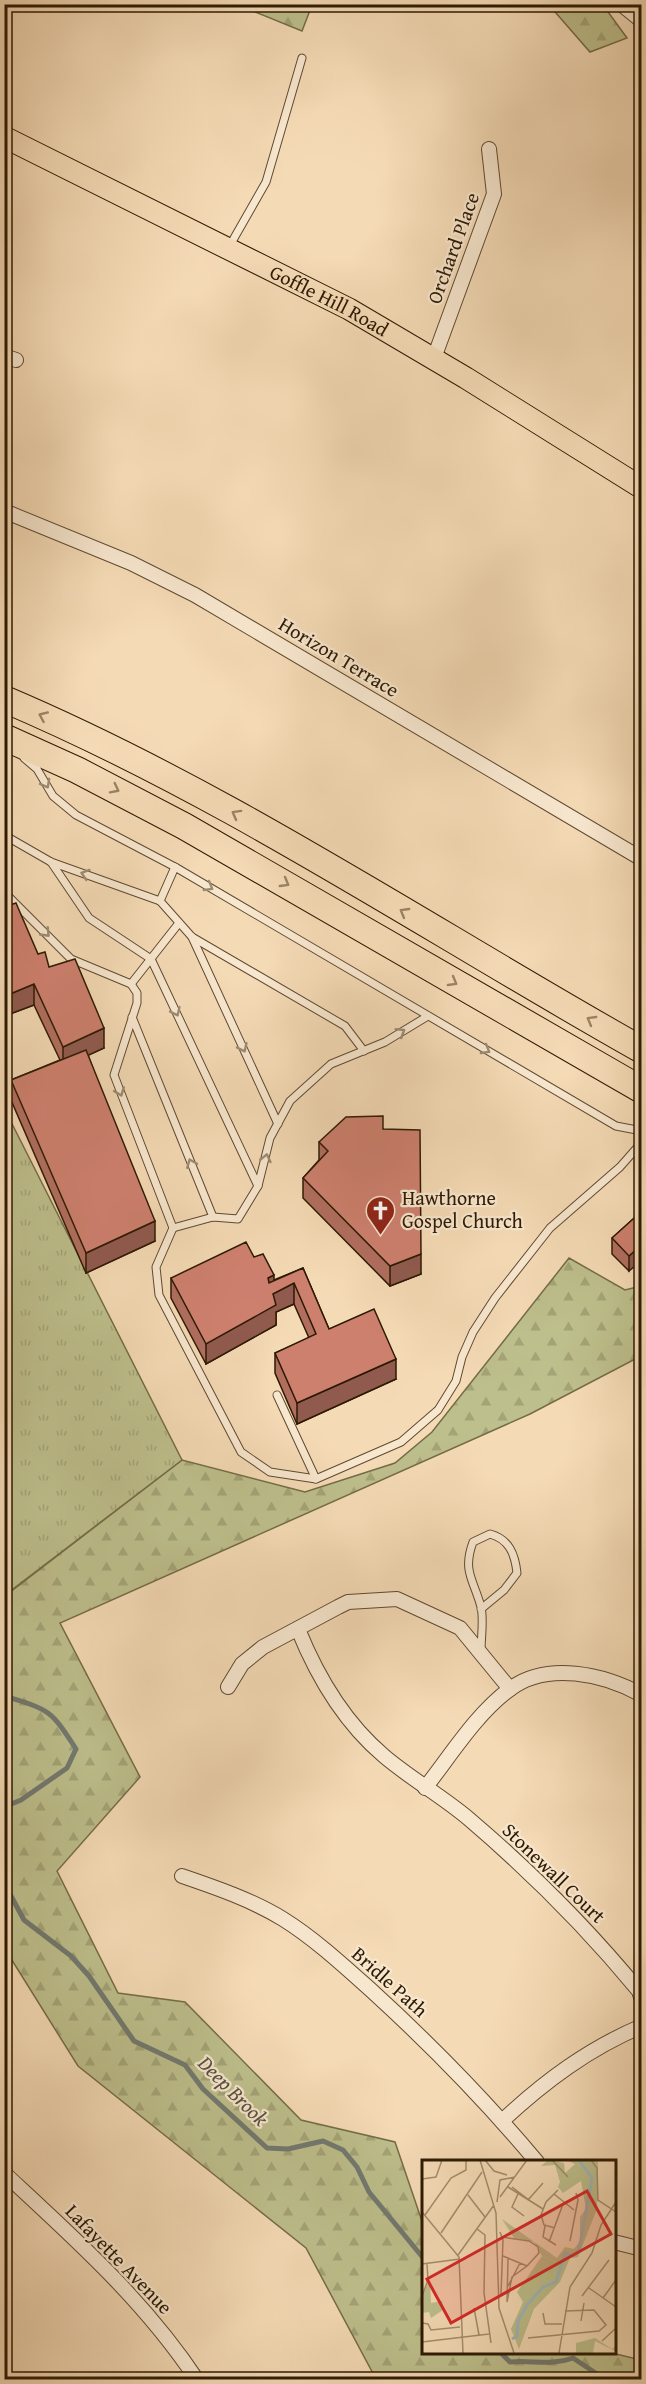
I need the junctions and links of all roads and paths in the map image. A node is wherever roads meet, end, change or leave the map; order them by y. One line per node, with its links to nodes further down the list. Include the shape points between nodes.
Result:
1 (621, 4): 2 (street)
2 (642, 21)
3 (303, 58): 6 (lane, via 266,182)
4 (4, 136): 6 (main road, Goffle Hill Road)
5 (489, 149): 7 (street, Orchard Place, via 494,194)
6 (228, 249): 7 (main road, Goffle Hill Road, via 349,309)
7 (434, 358): 8 (main road, Goffle Hill Road)
8 (642, 488)
9 (4, 511): 14 (street, Horizon Terrace, via 131,562 195,595)
10 (4, 699): 25 (highway, one-way to 10, via 202,795 92,738)
11 (4, 737): 27 (highway, one-way to 27, via 184,826)
12 (4, 744): 16 (lane, one-way to 16, via 37,769 62,806)
13 (4, 835): 15 (lane)
14 (642, 859)
15 (51, 862): 18 (lane, one-way to 15); 21 (lane, via 89,918)
16 (175, 867): 18 (lane); 23 (lane, one-way to 23)
17 (4, 892): 22 (lane, one-way to 22, via 71,959)
18 (160, 901): 19 (lane)
19 (179, 923): 20 (lane); 21 (lane)
20 (192, 937): 26 (lane, via 345,1026); 28 (lane, one-way to 28)
21 (151, 959): 22 (lane); 31 (lane, one-way to 31)
22 (131, 984): 24 (lane, via 137,993)
23 (428, 1016): 26 (lane, one-way to 23); 29 (lane, one-way to 29, via 616,1126)
24 (132, 1017): 32 (lane, one-way to 24); 33 (lane, one-way to 33, via 114,1075)
25 (642, 1050)
26 (364, 1051): 28 (lane, via 331,1064 290,1101)
27 (642, 1090)
28 (278, 1124): 31 (lane, one-way to 28, via 270,1138)
29 (642, 1131)
30 (642, 1142): 35 (lane, via 620,1167 550,1228 495,1298 473,1332 456,1382 438,1410 401,1442)
31 (258, 1186): 32 (lane, via 238,1219)
32 (213, 1217): 33 (lane)
33 (173, 1228): 35 (lane, via 156,1267 159,1295 241,1452 270,1472)
34 (277, 1395): 35 (lane)
35 (316, 1479)
36 (481, 1609): 36 (lane, via 466,1560 473,1542 490,1534 510,1547 517,1573); 38 (lane)
37 (298, 1629): 38 (street, via 348,1602 397,1599 460,1628); 39 (street, via 263,1647 242,1664); 42 (street, Stonewall Court, via 312,1662 353,1722 383,1755)
38 (481, 1654): 40 (street)
39 (228, 1687)
40 (510, 1689): 41 (street, via 558,1673 579,1673); 42 (street, via 484,1714)
41 (642, 1695)
42 (425, 1788): 44 (street, Stonewall Court, via 468,1818 591,1935 639,1991)
43 (183, 1876): 46 (street, Bridle Path, via 228,1891 274,1915 331,1954 413,2029)
44 (642, 2000)
45 (642, 2026): 46 (street, via 580,2057)
46 (502, 2121): 47 (street, Bridle Path)
47 (535, 2160)
48 (4, 2173): 51 (street, Lafayette Avenue, via 129,2291)
49 (616, 2242): 50 (street)
50 (642, 2249)
51 (197, 2379)

